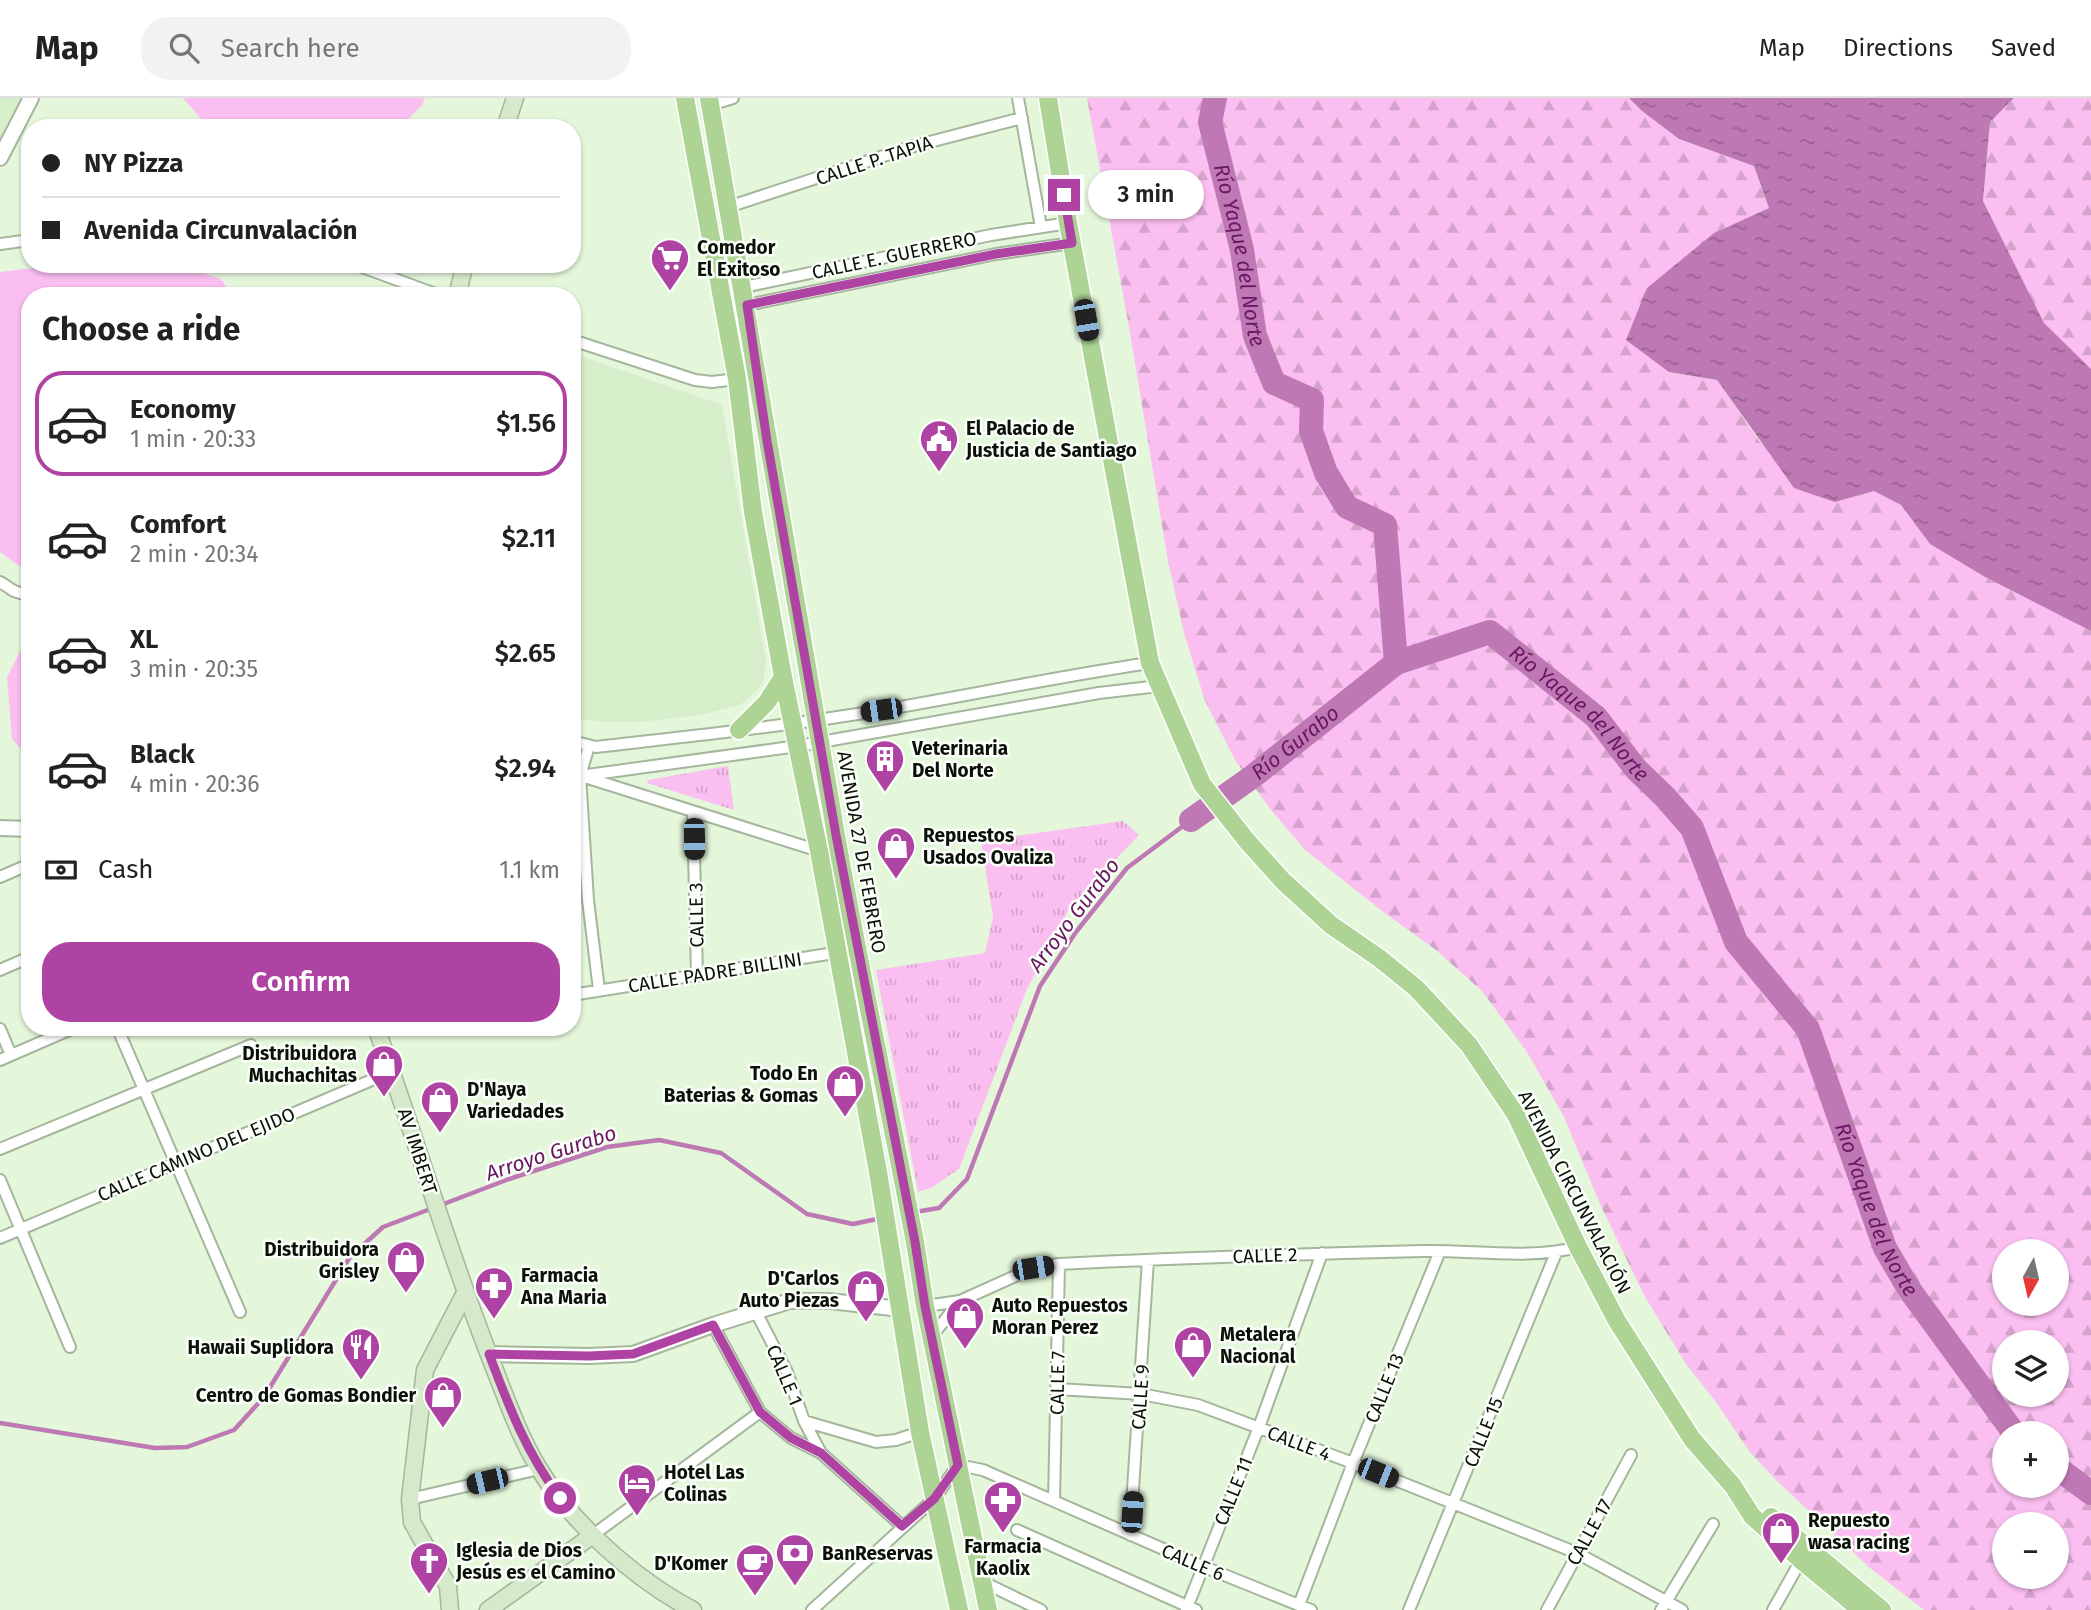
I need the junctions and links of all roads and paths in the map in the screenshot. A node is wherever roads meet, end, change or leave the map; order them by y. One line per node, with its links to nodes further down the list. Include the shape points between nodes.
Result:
1 (31, 98): 10 (street)
2 (515, 98): 9 (main road)
3 (685, 98): 20 (main road)
4 (733, 98): 7 (street)
5 (1018, 98): 8 (street)
6 (1048, 98): 12 (main road, AVENIDA CIRCUNVALACIÓN)
7 (710, 102): 11 (main road, AVENIDA 27 DE FEBRERO)
8 (1022, 118): 11 (street, CALLE P. TAPIA, via 914,146); 13 (street)
9 (508, 119)
10 (0, 158)
11 (728, 207): 18 (main road, AVENIDA 27 DE FEBRERO)
12 (1068, 223): 13 (street, CALLE E. GUERRERO); 15 (main road, AVENIDA CIRCUNVALACIÓN)
13 (1041, 227): 18 (street, CALLE E. GUERRERO)
14 (21, 241): 16 (street)
15 (1072, 243): 21 (street, CALLE E. GUERRERO); 27 (main road, AVENIDA CIRCUNVALACIÓN)
16 (0, 244)
17 (378, 273): 19 (street)
18 (742, 286): 20 (street, CALLE E. GUERRERO); 21 (main road, AVENIDA 27 DE FEBRERO)
19 (416, 287)
20 (720, 292): 22 (main road)
21 (747, 305): 22 (street, CALLE E. GUERRERO); 30 (main road, AVENIDA 27 DE FEBRERO)
22 (724, 313): 24 (main road)
23 (581, 343): 24 (street, via 695,380)
24 (737, 379): 28 (main road, via 753,512)
25 (0, 582): 26 (street)
26 (21, 593)
27 (1150, 663): 29 (main road, AVENIDA CIRCUNVALACIÓN); 30 (street)
28 (783, 677): 31 (main road); 32 (main road, via 767,702)
29 (1159, 686): 33 (street); 68 (main road, AVENIDA CIRCUNVALACIÓN, via 1202,784 1247,841 1331,925 1416,988 1469,1045 1516,1115)
30 (817, 719): 31 (street); 33 (main road, AVENIDA 27 DE FEBRERO)
31 (793, 722): 32 (street); 36 (main road)
32 (739, 730): 35 (street)
33 (821, 743): 36 (street); 47 (main road, AVENIDA 27 DE FEBRERO)
34 (581, 744): 35 (street)
35 (589, 746): 37 (street)
36 (798, 746): 38 (street); 44 (main road)
37 (581, 764)
38 (581, 774)
39 (581, 777): 40 (street)
40 (693, 812): 44 (street); 51 (street, CALLE 3)
41 (581, 827): 52 (street)
42 (0, 828): 43 (street)
43 (21, 829)
44 (819, 851): 48 (main road)
45 (21, 868): 46 (street)
46 (0, 877)
47 (859, 949): 48 (street, CALLE PADRE BILLINI); 76 (main road, AVENIDA 27 DE FEBRERO)
48 (837, 952): 51 (street, CALLE PADRE BILLINI); 77 (main road)
49 (21, 961): 50 (street)
50 (0, 970)
51 (697, 976): 52 (street, CALLE PADRE BILLINI)
52 (599, 990): 53 (street, CALLE PADRE BILLINI)
53 (581, 993)
54 (0, 1029): 59 (street)
55 (55, 1036): 59 (street)
56 (121, 1036): 62 (street)
57 (382, 1036): 61 (main road, AV IMBERT)
58 (250, 1045): 62 (street)
59 (11, 1055): 60 (street)
60 (0, 1060)
61 (393, 1071): 64 (street, CALLE CAMINO DEL EJIDO); 74 (main road, AV IMBERT)
62 (143, 1089): 63 (street); 64 (street)
63 (0, 1149)
64 (174, 1162): 66 (street, CALLE CAMINO DEL EJIDO); 78 (street)
65 (0, 1180): 66 (street)
66 (20, 1229): 67 (street, CALLE CAMINO DEL EJIDO); 82 (street)
67 (0, 1238)
68 (1578, 1248): 70 (street, CALLE 2); 95 (main road, AVENIDA CIRCUNVALACIÓN, via 1617,1321 1692,1439)
69 (1440, 1251): 70 (street, CALLE 2); 71 (street, CALLE 2); 92 (street, CALLE 13)
70 (1556, 1253): 99 (street, CALLE 15)
71 (1322, 1254): 72 (street, CALLE 2); 88 (street, CALLE 11)
72 (1147, 1260): 73 (street, CALLE 2); 85 (street, CALLE 9)
73 (1059, 1264): 75 (street, CALLE 2, via 1033,1268); 84 (street, CALLE 7)
74 (465, 1293): 83 (main road, AV IMBERT); 96 (main road, via 425,1370)
75 (960, 1301): 76 (street, CALLE 2); 81 (street, CALLE 2)
76 (925, 1306): 81 (main road, AVENIDA 27 DE FEBRERO)
77 (901, 1310): 79 (street, via 790,1301); 89 (main road)
78 (240, 1312)
79 (756, 1312): 80 (street); 87 (street, CALLE 1, via 787,1372)
80 (713, 1325): 83 (street, via 633,1354); 86 (street)
81 (932, 1336): 93 (main road, AVENIDA 27 DE FEBRERO)
82 (70, 1347)
83 (489, 1354): 94 (main road, AV IMBERT)
84 (1057, 1389): 85 (street, CALLE 4); 98 (street, CALLE 7)
85 (1140, 1394): 88 (street, CALLE 4, via 1198,1405); 104 (street, CALLE 9)
86 (760, 1412): 90 (street, via 791,1438); 103 (street)
87 (804, 1421): 89 (street, via 876,1442); 90 (street, CALLE 1)
88 (1259, 1427): 92 (street, CALLE 4); 107 (street, CALLE 11)
89 (920, 1432): 97 (main road)
90 (821, 1453): 101 (street, CALLE 1)
91 (1631, 1455): 105 (street, CALLE 17)
92 (1353, 1463): 99 (street, CALLE 4); 109 (street, CALLE 13)
93 (958, 1465): 97 (street); 98 (street, CALLE 6, via 983,1470); 108 (main road, AVENIDA 27 DE FEBRERO)
94 (539, 1469): 96 (street); 103 (main road, AV IMBERT)
95 (1733, 1486): 106 (main road, AVENIDA CIRCUNVALACIÓN, via 1752,1516); 125 (main road, AVENIDA CIRCUNVALACIÓN)
96 (410, 1499): 114 (main road, via 412,1522 448,1586)
97 (934, 1499): 101 (street); 117 (main road)
98 (1054, 1502): 104 (street, CALLE 6)
99 (1453, 1503): 105 (street, CALLE 4); 121 (street, CALLE 15)
100 (1713, 1524): 110 (street)
101 (902, 1526): 116 (street)
102 (1017, 1530): 113 (street)
103 (593, 1535): 111 (main road, AV IMBERT); 115 (main road)
104 (1130, 1535): 107 (street, CALLE 6)
105 (1577, 1553): 110 (street, CALLE 4); 122 (street, CALLE 17)
106 (1801, 1560): 112 (main road, AVENIDA CIRCUNVALACIÓN); 124 (street)
107 (1202, 1566): 109 (street, CALLE 6); 113 (street, CALLE 11)
108 (982, 1581): 118 (main road, AVENIDA 27 DE FEBRERO); 119 (street)
109 (1299, 1605): 120 (street, CALLE 6)
110 (1664, 1606): 123 (street, CALLE 4)
111 (683, 1608)
112 (1856, 1608)
113 (1190, 1609)
114 (450, 1610)
115 (488, 1610)
116 (812, 1610)
117 (959, 1610)
118 (988, 1610)
119 (1041, 1610)
120 (1311, 1610)
121 (1409, 1610)
122 (1547, 1610)
123 (1682, 1610)
124 (1773, 1610)
125 (1882, 1610)

